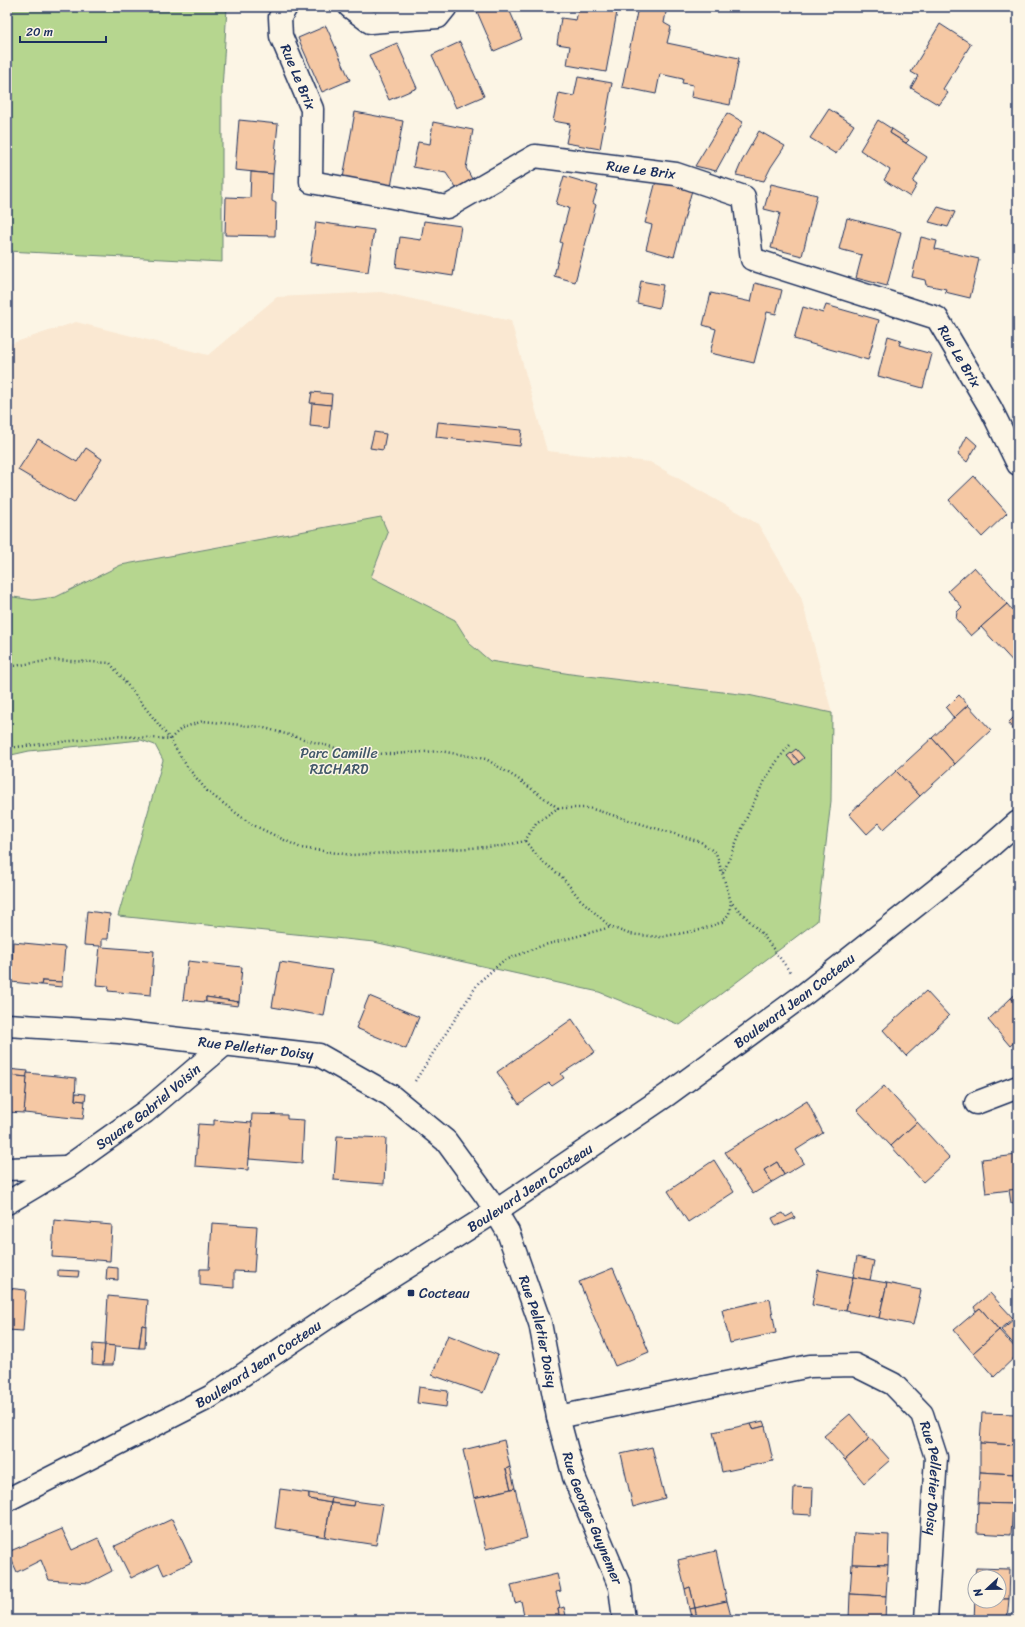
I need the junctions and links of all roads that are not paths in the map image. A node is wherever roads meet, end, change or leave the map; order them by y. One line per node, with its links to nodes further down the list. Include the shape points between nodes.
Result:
1 (286, 7): 4 (street, Rue Le Brix, via 280,18 281,36 312,110 311,182 447,207 534,156 676,174 744,197 752,259 937,318 991,409)
2 (350, 7): 3 (street, via 370,22 438,17)
3 (446, 7)
4 (1018, 464)
5 (1018, 822): 13 (street, Boulevard Jean Cocteau, via 806,993 667,1095)
6 (7, 1025): 7 (street, Rue Pelletier Doisy, via 119,1032)
7 (225, 1044): 10 (street, Square Gabriel Voisin, via 145,1112); 13 (street, Rue Pelletier Doisy, via 319,1055 390,1094 446,1141)
8 (1018, 1087): 9 (street)
9 (976, 1103)
10 (69, 1166): 11 (street); 12 (street, Square Gabriel Voisin)
11 (7, 1169)
12 (7, 1203)
13 (496, 1211): 14 (street, Rue Pelletier Doisy, via 508,1232 540,1323); 15 (street, Boulevard Jean Cocteau, via 336,1312 210,1398)
14 (558, 1417): 16 (street, Rue Georges Guynemer, via 574,1477 620,1587); 17 (street, Rue Pelletier Doisy, via 810,1366 855,1365 893,1384 922,1414 936,1457)
15 (7, 1500)
16 (624, 1620)
17 (926, 1620)

